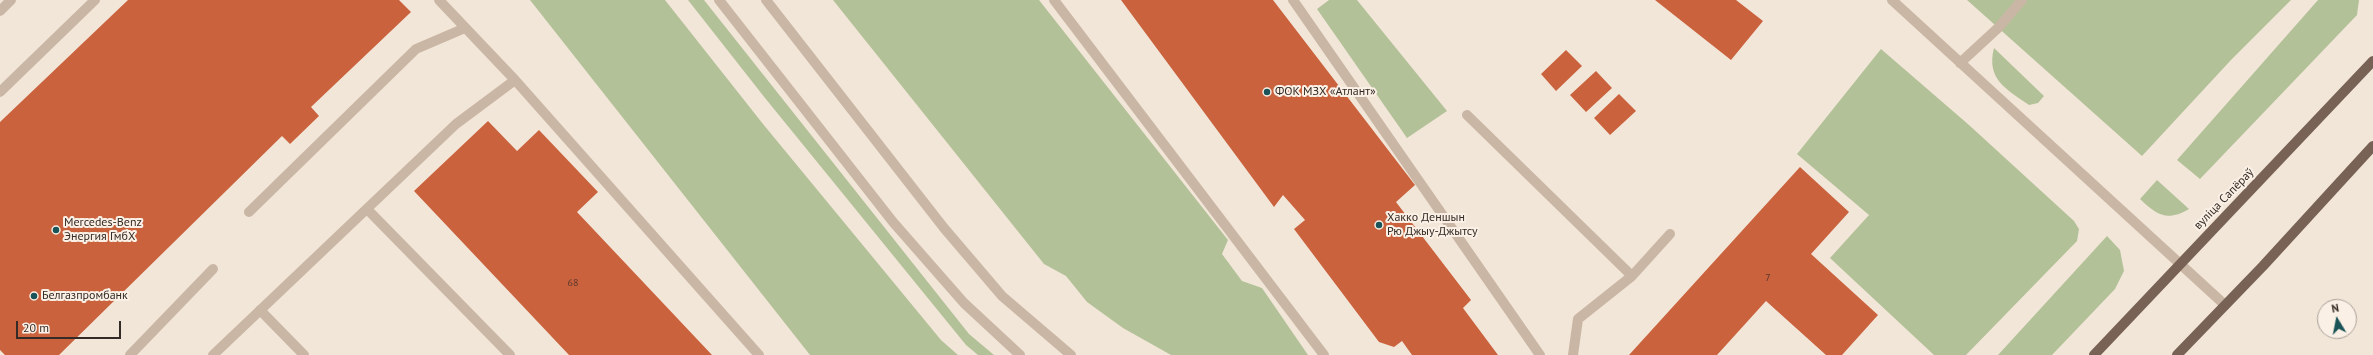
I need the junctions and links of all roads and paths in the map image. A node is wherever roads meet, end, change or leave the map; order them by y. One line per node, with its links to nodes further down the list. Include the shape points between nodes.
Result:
1 (11, 0): 10 (street)
2 (439, 0): 11 (street)
3 (719, 0): 31 (street, via 893,222 964,303)
4 (766, 0): 32 (street, via 944,228 1002,296)
5 (1054, 0): 33 (street)
6 (1293, 0): 34 (street)
7 (1892, 0): 13 (street)
8 (2022, 0): 13 (street, via 1998,28)
9 (92, 1): 15 (street)
10 (0, 11)
11 (465, 28): 14 (street); 19 (street, via 416,49)
12 (2373, 60): 21 (main road, вуліца Сапёраў)
13 (1960, 63): 21 (street)
14 (515, 80): 18 (street, via 456,124); 30 (street)
15 (0, 92)
16 (1467, 115): 23 (street)
17 (2373, 146): 24 (main road)
18 (366, 209): 25 (street); 29 (street)
19 (250, 212)
20 (1670, 234): 23 (street)
21 (2180, 264): 24 (street); 36 (main road, вуліца Сапёраў)
22 (213, 269): 26 (street)
23 (1632, 276): 35 (street, via 1578,319)
24 (2225, 305): 37 (main road)
25 (260, 310): 27 (street); 28 (street)
26 (130, 355)
27 (213, 355)
28 (304, 355)
29 (510, 355)
30 (759, 355)
31 (1020, 355)
32 (1071, 355)
33 (1324, 355)
34 (1540, 355)
35 (1572, 355)
36 (2094, 355)
37 (2177, 355)

